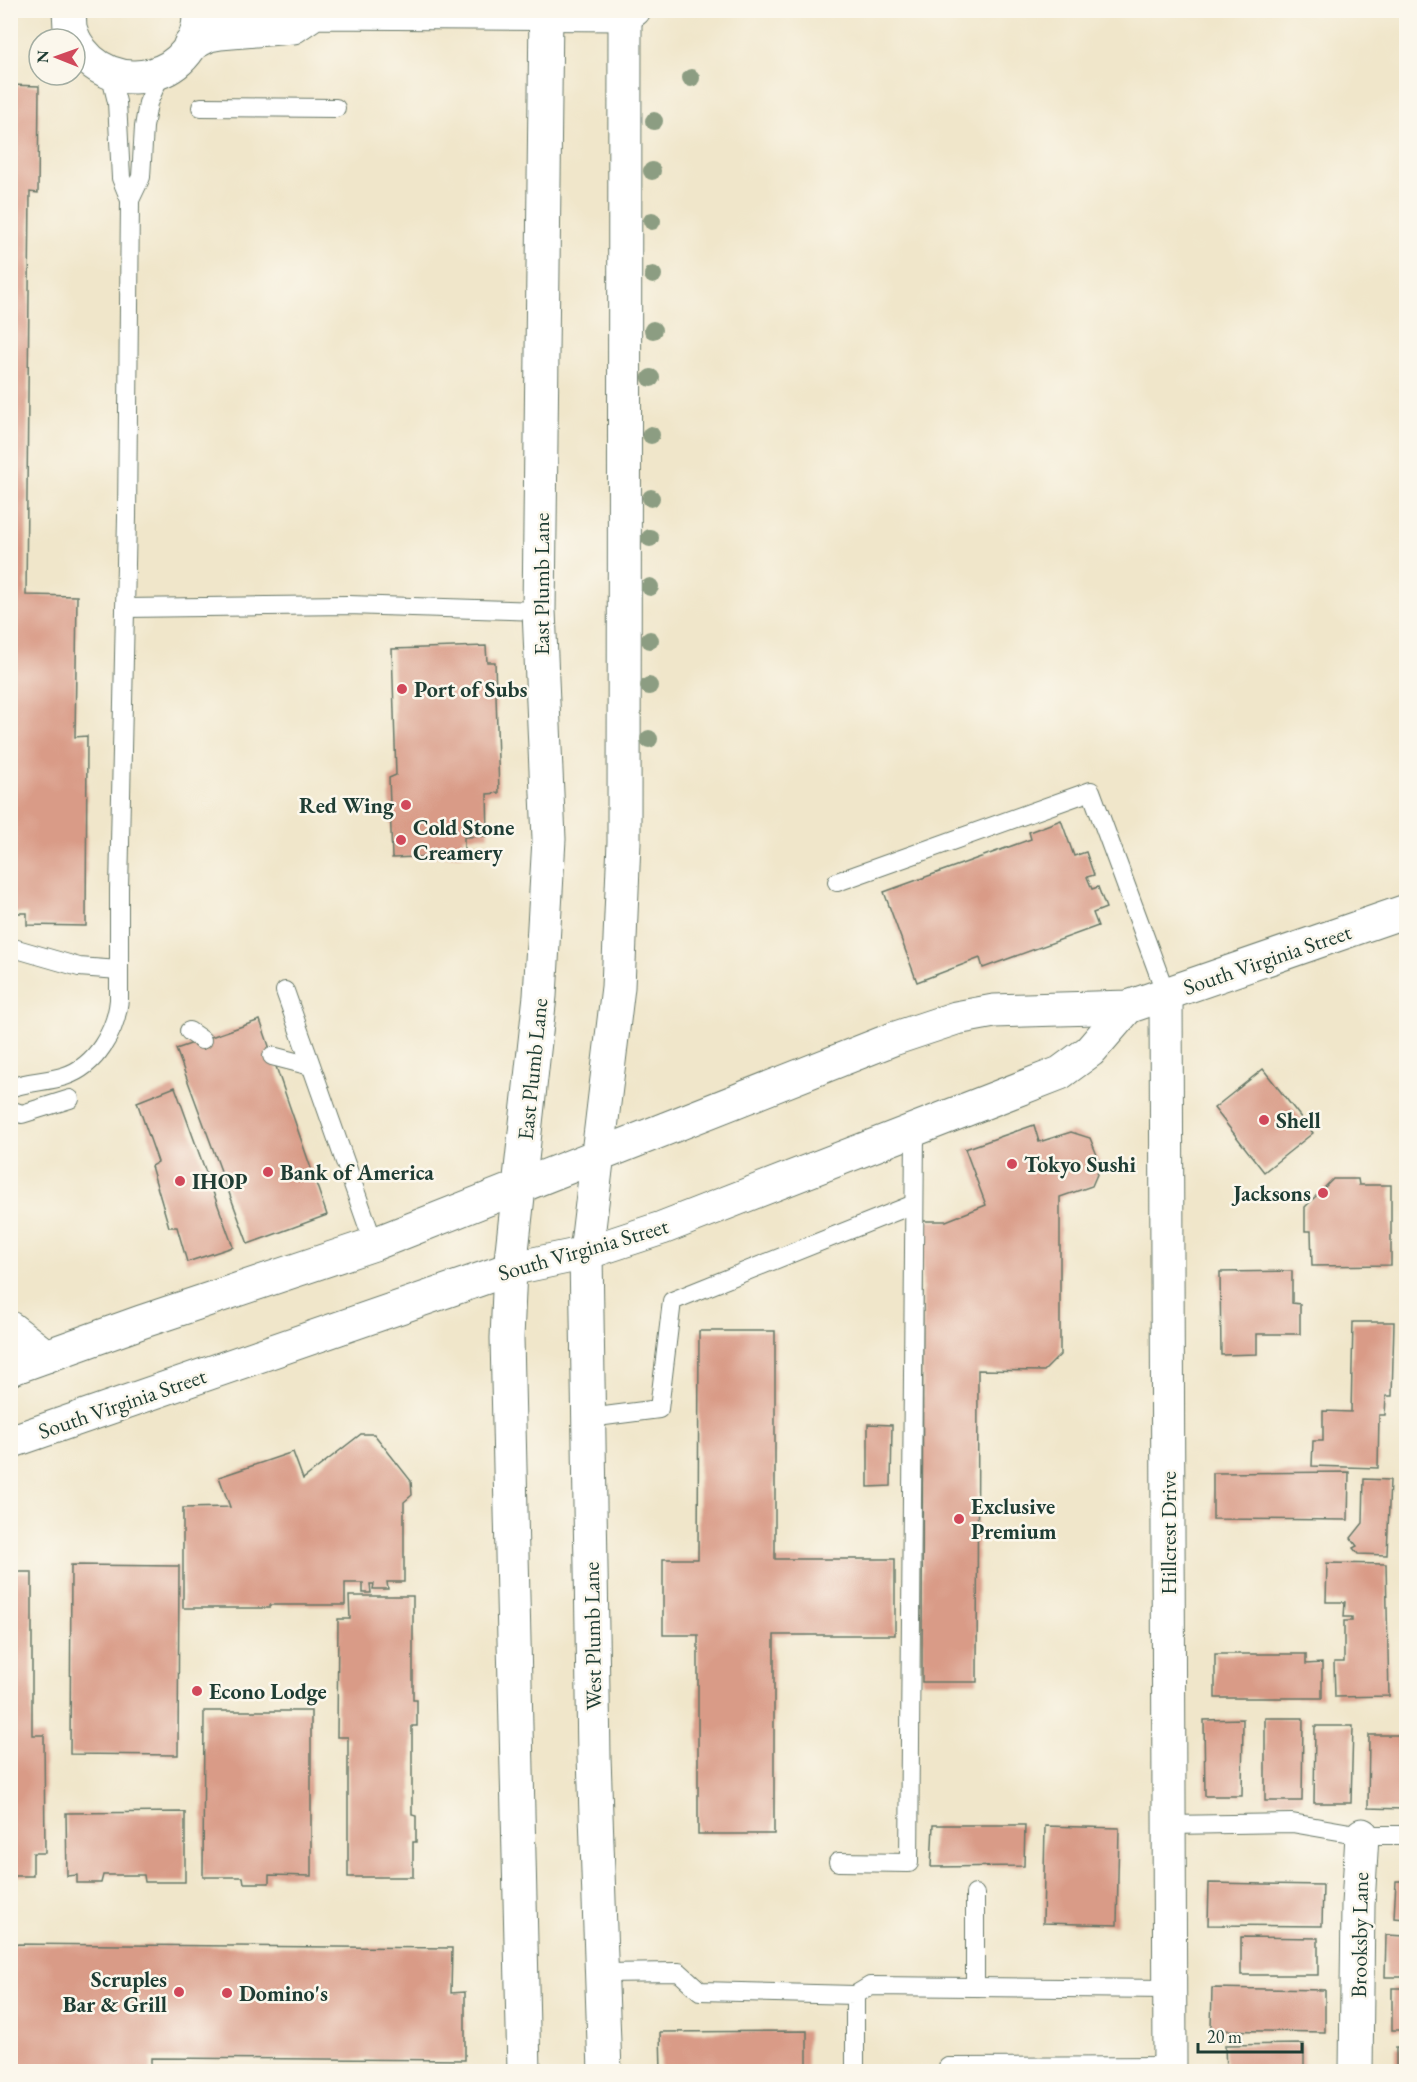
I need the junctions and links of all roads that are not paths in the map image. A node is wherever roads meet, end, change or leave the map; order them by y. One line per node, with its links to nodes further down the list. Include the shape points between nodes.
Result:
1 (69, 10): 6 (main road)
2 (199, 10): 7 (main road)
3 (314, 11): 4 (main road); 7 (main road, via 293,27 220,33)
4 (546, 12): 5 (main road); 15 (main road, East Plumb Lane)
5 (628, 12): 29 (main road, via 624,842 618,987)
6 (70, 27)
7 (190, 45): 9 (main road, via 182,57)
8 (87, 58): 10 (main road)
9 (162, 71): 10 (main road, via 141,78); 13 (lane, via 148,103 141,177)
10 (110, 73): 13 (lane, via 117,102 121,178)
11 (201, 107): 12 (lane)
12 (336, 108)
13 (130, 200): 14 (lane)
14 (125, 608): 15 (lane, via 348,605); 19 (lane)
15 (540, 611): 30 (main road, East Plumb Lane, via 549,838 540,996)
16 (837, 882): 21 (lane, via 1091,790)
17 (1407, 911): 21 (main road, South Virginia Street)
18 (10, 947): 19 (lane, via 79,967)
19 (119, 970): 25 (lane, via 120,1000 115,1022 91,1060 66,1076)
20 (285, 991): 24 (lane)
21 (1166, 994): 22 (main road, South Virginia Street); 40 (main road, Hillcrest Drive)
22 (1128, 1007): 28 (main road, South Virginia Street, via 1090,1050 1060,1073); 29 (main road, South Virginia Street, via 994,1011 956,1018 893,1039)
23 (272, 1056): 24 (lane)
24 (311, 1066): 32 (lane)
25 (10, 1088)
26 (70, 1099): 27 (lane, via 22,1114)
27 (10, 1110)
28 (915, 1130): 31 (lane); 33 (main road, South Virginia Street)
29 (598, 1156): 30 (main road, South Virginia Street); 33 (main road, West Plumb Lane)
30 (519, 1186): 32 (main road, South Virginia Street); 34 (main road, East Plumb Lane)
31 (914, 1203): 38 (lane, via 672,1301 659,1409); 43 (lane, via 909,1863)
32 (374, 1244): 36 (main road, South Virginia Street)
33 (586, 1253): 34 (main road, South Virginia Street); 38 (main road, West Plumb Lane)
34 (510, 1269): 39 (main road, South Virginia Street); 51 (main road, via 507,1338)
35 (10, 1328): 36 (main road)
36 (46, 1356): 37 (main road, South Virginia Street)
37 (10, 1369)
38 (589, 1418): 45 (main road, West Plumb Lane)
39 (10, 1442)
40 (1170, 1825): 41 (lane, via 1292,1823); 47 (main road, Hillcrest Drive)
41 (1362, 1835): 42 (lane); 54 (main road, Brooksby Lane)
42 (1407, 1835)
43 (838, 1862)
44 (975, 1894): 46 (lane)
45 (601, 1973): 48 (lane, via 679,1972 700,1991); 52 (main road, West Plumb Lane)
46 (975, 1987): 47 (lane); 48 (lane, via 870,1986)
47 (1170, 1989): 50 (main road, Hillcrest Drive)
48 (855, 1995): 53 (lane)
49 (948, 2067): 50 (lane)
50 (1170, 2069)
51 (524, 2072)
52 (605, 2072)
53 (855, 2072)
54 (1356, 2072)

